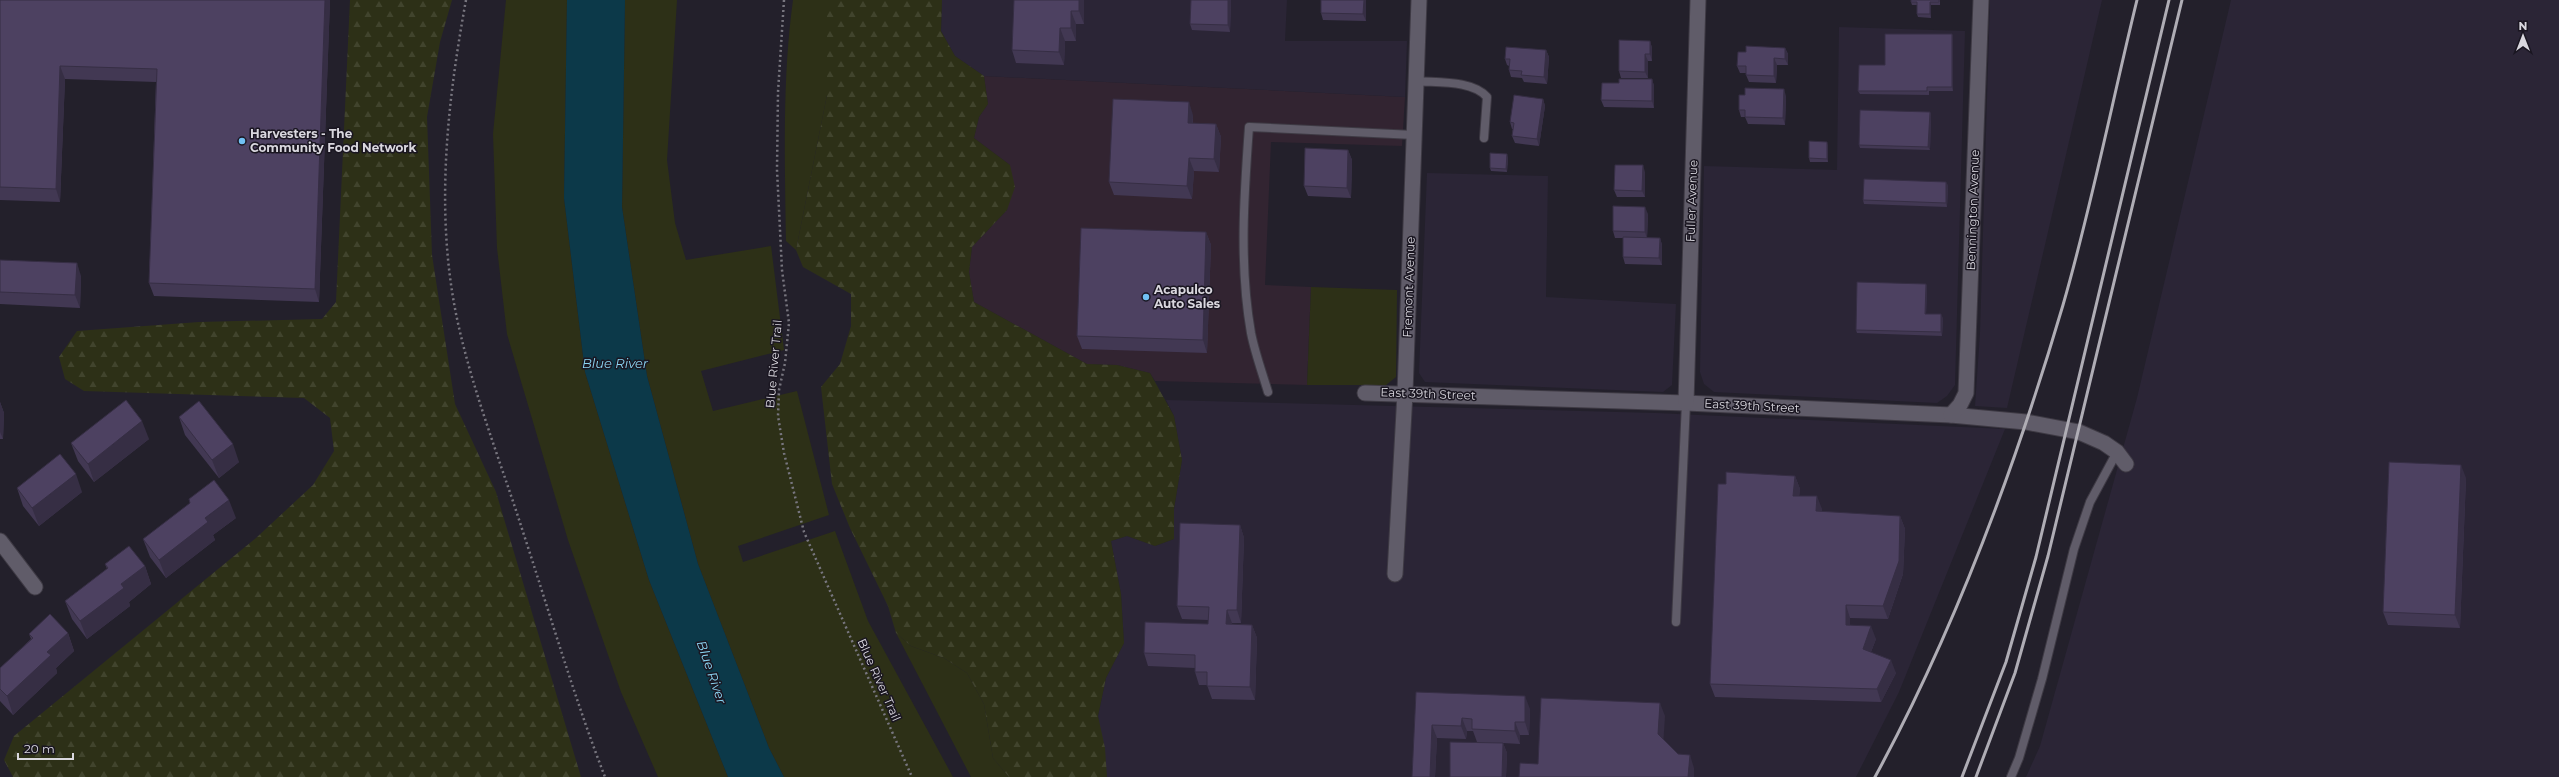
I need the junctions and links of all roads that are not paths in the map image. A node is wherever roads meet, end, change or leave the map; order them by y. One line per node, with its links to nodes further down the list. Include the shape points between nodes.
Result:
1 (1419, 0): 4 (street, Fremont Avenue)
2 (1698, 0): 10 (street, Fuller Avenue)
3 (1981, 0): 11 (street, Bennington Avenue, via 1966,392 1960,405)
4 (1416, 81): 5 (street, Fremont Avenue); 6 (lane, via 1481,90 1486,96)
5 (1414, 135): 7 (lane, via 1249,126 1243,200 1244,281 1252,334); 9 (street, Fremont Avenue)
6 (1484, 138)
7 (1268, 392)
8 (1365, 392): 9 (street, East 39th Street)
9 (1405, 393): 10 (street, East 39th Street); 15 (street, Fremont Avenue)
10 (1686, 402): 11 (street, East 39th Street); 17 (lane)
11 (1951, 415): 12 (street, East 39th Street, via 2026,422 2079,432)
12 (2117, 452): 13 (street, East 39th Street); 18 (lane, via 2090,502 2074,549 2034,708)
13 (2126, 464)
14 (0, 541): 16 (street)
15 (1395, 574)
16 (35, 587)
17 (1676, 622)
18 (2011, 777)

